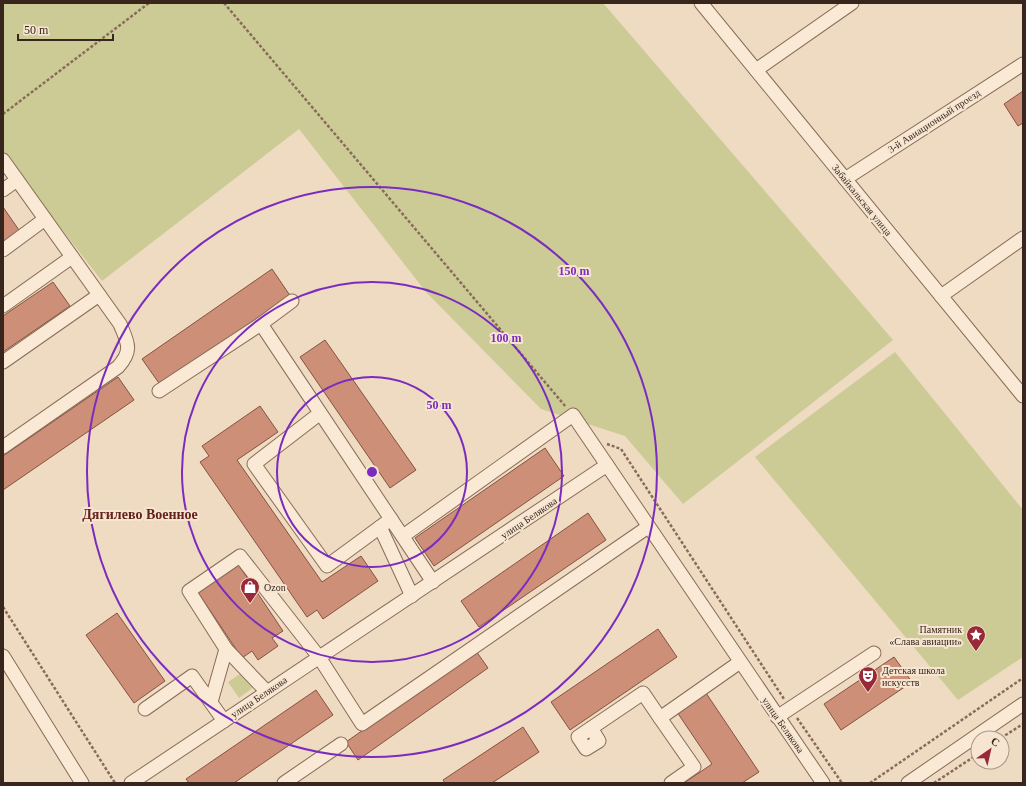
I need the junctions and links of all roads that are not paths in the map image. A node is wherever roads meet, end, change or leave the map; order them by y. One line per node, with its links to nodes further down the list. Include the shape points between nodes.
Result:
1 (701, 3): 4 (street, Забайкальская улица)
2 (852, 3): 4 (street)
3 (1023, 64): 6 (street, 3-й Авиационный проезд)
4 (756, 70): 6 (street, Забайкальская улица)
5 (3, 160): 7 (street)
6 (845, 179): 14 (street, Забайкальская улица)
7 (17, 180): 8 (street); 9 (street)
8 (3, 190)
9 (45, 219): 11 (street); 12 (street)
10 (1023, 238): 14 (street)
11 (3, 250)
12 (72, 257): 13 (street); 16 (street)
13 (99, 295): 18 (street); 22 (street, via 120,324 128,344 126,358)
14 (941, 296): 20 (street, Забайкальская улица)
15 (292, 301): 17 (street)
16 (3, 306)
17 (261, 324): 19 (street); 21 (street)
18 (3, 362)
19 (159, 391)
20 (1023, 396)
21 (319, 414): 24 (street); 25 (street, via 254,464 327,566)
22 (3, 447)
23 (607, 465): 26 (street, улица Белякова); 27 (street, via 573,415); 28 (street, улица Белякова)
24 (391, 519): 25 (street); 27 (street)
25 (380, 527): 29 (street)
26 (648, 527): 33 (street, via 362,724); 34 (street, улица Белякова)
27 (403, 536): 28 (street)
28 (433, 582): 29 (street, улица Белякова)
29 (412, 596): 33 (street, улица Белякова)
30 (226, 649): 33 (street, via 189,591 240,556); 35 (street); 36 (street)
31 (874, 653): 39 (street)
32 (3, 656): 44 (street)
33 (319, 657): 35 (street, улица Белякова)
34 (740, 662): 39 (street, улица Белякова); 40 (street)
35 (267, 692): 41 (street, улица Белякова)
36 (211, 702): 38 (street, via 192,676); 41 (street)
37 (1023, 704): 49 (street)
38 (145, 709)
39 (777, 717): 48 (street, улица Белякова)
40 (660, 718): 42 (street, via 643,693); 47 (street, via 694,767)
41 (224, 721): 45 (street, улица Белякова)
42 (591, 728)
43 (341, 744): 46 (street)
44 (82, 783)
45 (130, 783)
46 (284, 783)
47 (671, 783)
48 (823, 783)
49 (908, 783)

